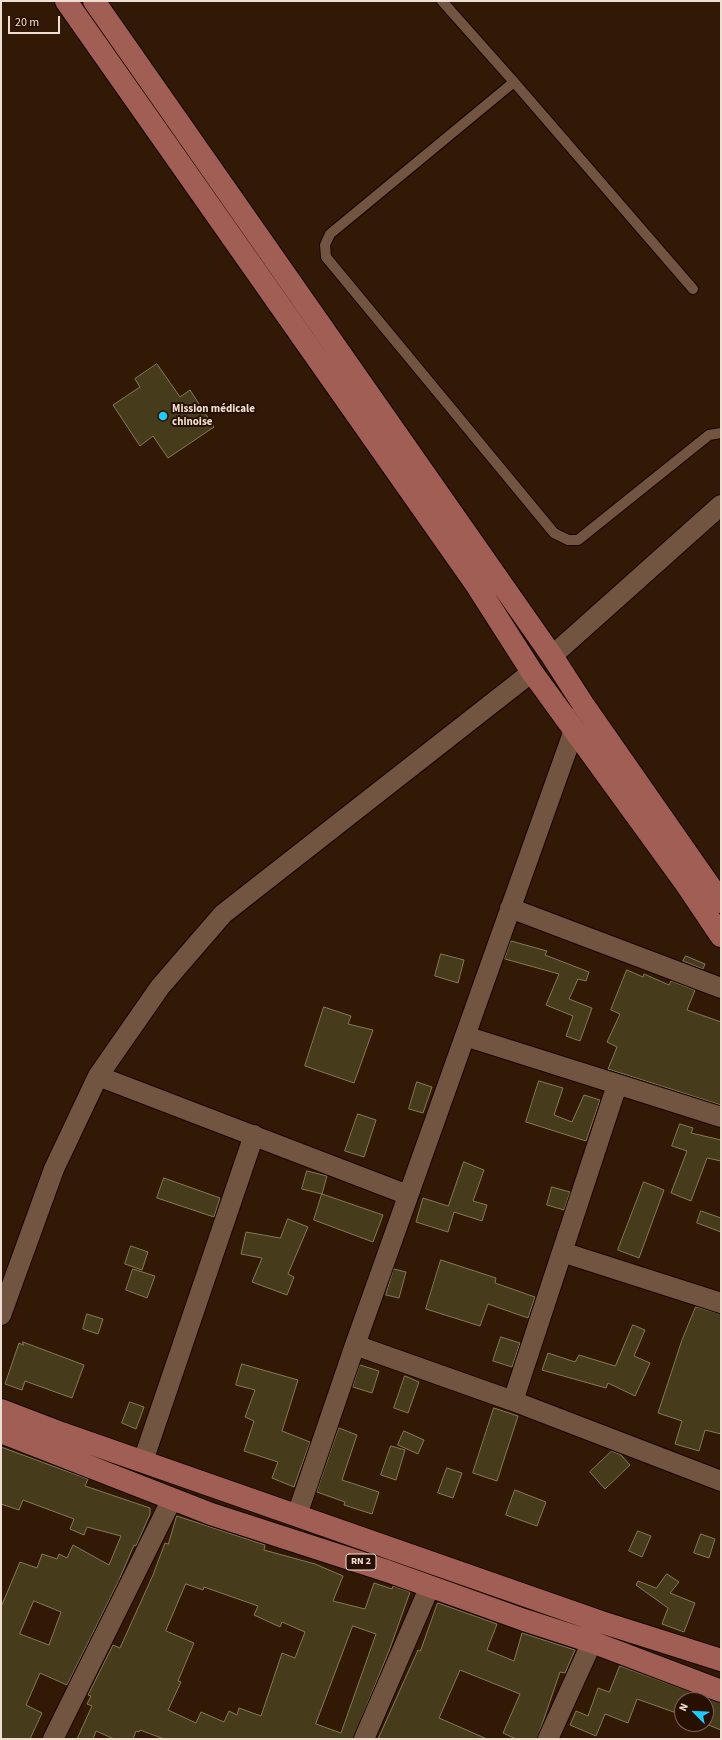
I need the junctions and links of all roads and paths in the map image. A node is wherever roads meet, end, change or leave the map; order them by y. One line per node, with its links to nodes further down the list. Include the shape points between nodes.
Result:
1 (66, 1): 9 (main road, via 473,579)
2 (94, 1): 8 (main road)
3 (442, 1): 4 (lane)
4 (514, 82): 5 (lane); 6 (lane, via 330,234 325,245 326,257 554,533 568,540 578,540 709,435)
5 (692, 289)
6 (721, 432)
7 (721, 505): 8 (street)
8 (552, 656): 10 (main road)
9 (532, 672): 11 (main road); 17 (street, via 223,914 160,987)
10 (583, 704): 11 (street); 12 (main road)
11 (573, 730): 13 (street); 14 (main road)
12 (721, 902)
13 (510, 908): 15 (street); 16 (street)
14 (721, 936)
15 (721, 988)
16 (465, 1036): 18 (street); 21 (street)
17 (98, 1076): 20 (street); 24 (street, via 54,1169)
18 (617, 1085): 19 (street); 22 (street)
19 (721, 1117)
20 (254, 1135): 21 (street); 29 (street)
21 (408, 1195): 25 (street)
22 (562, 1252): 23 (street); 26 (street)
23 (721, 1302)
24 (1, 1315)
25 (355, 1345): 26 (street); 32 (street)
26 (513, 1401): 30 (street)
27 (1, 1410): 29 (main road, RN 2)
28 (1, 1432): 31 (main road, RN 2)
29 (143, 1461): 32 (main road, RN 2)
30 (721, 1481)
31 (172, 1499): 33 (main road, RN 2); 37 (street)
32 (297, 1515): 35 (main road, RN 2, via 601,1622)
33 (430, 1586): 34 (main road, RN 2); 38 (street)
34 (592, 1642): 36 (main road, RN 2); 39 (street)
35 (721, 1660)
36 (721, 1691)
37 (53, 1739)
38 (364, 1739)
39 (548, 1739)

